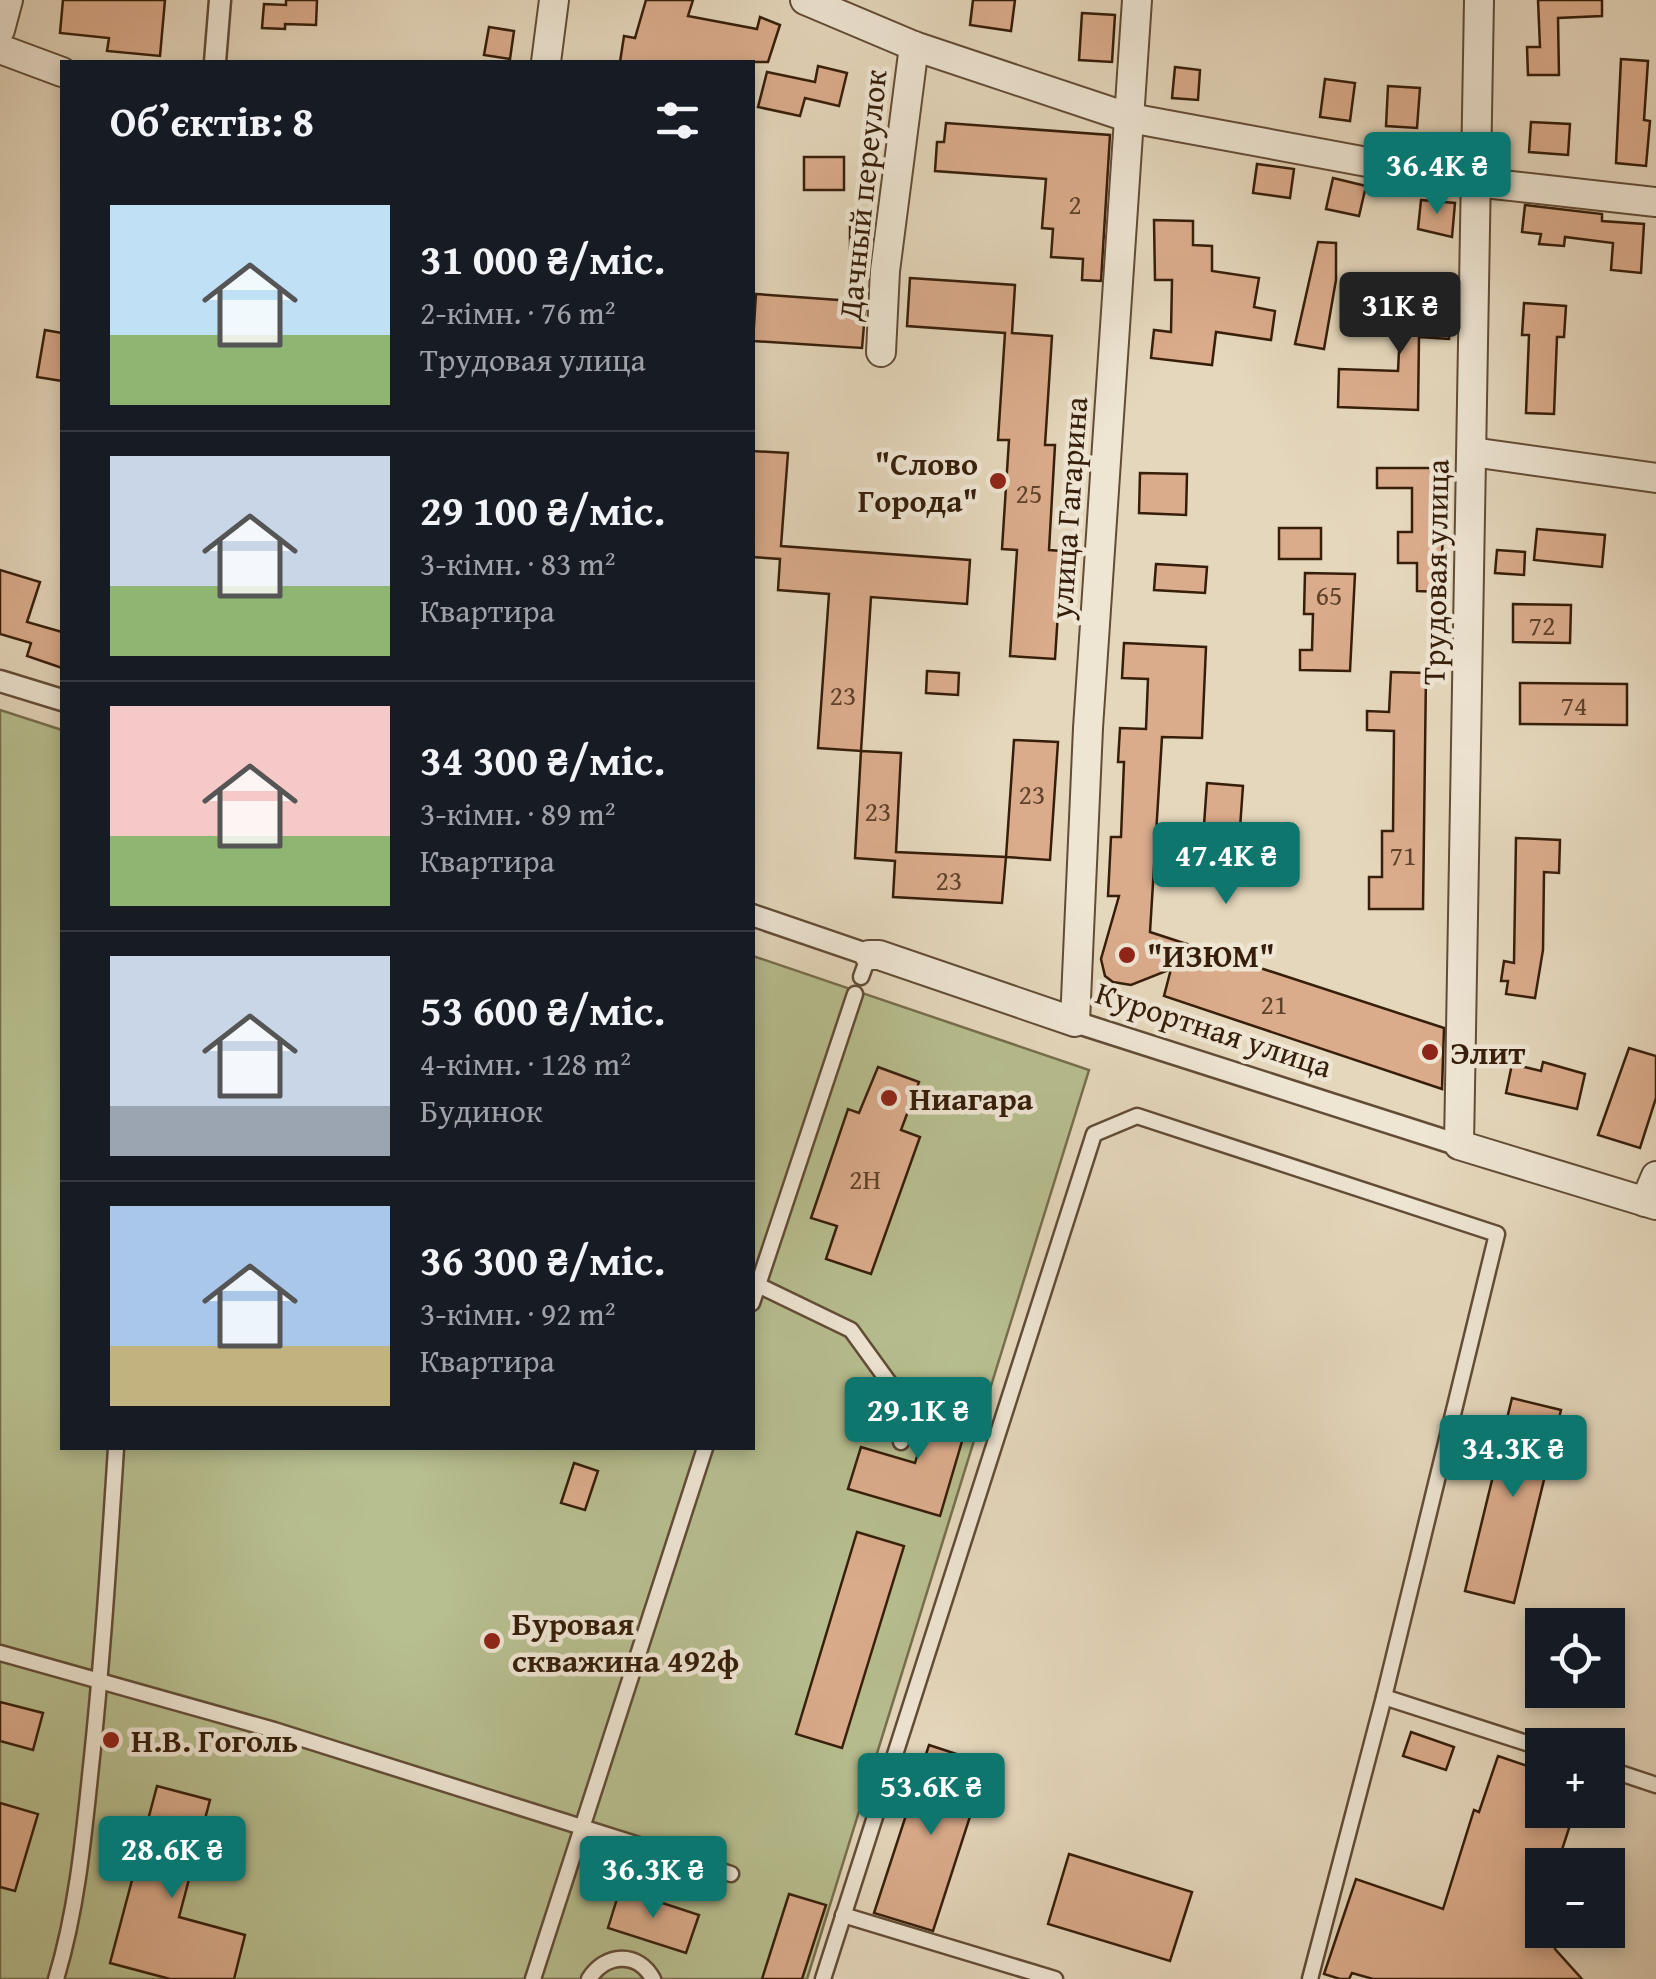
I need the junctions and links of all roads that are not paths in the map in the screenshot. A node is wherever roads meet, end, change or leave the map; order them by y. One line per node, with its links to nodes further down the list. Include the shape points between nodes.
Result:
1 (8, 0): 7 (street)
2 (220, 0): 10 (street)
3 (554, 0): 11 (street)
4 (804, 0): 8 (street)
5 (1137, 0): 13 (street, улица Гагарина)
6 (1478, 0): 14 (street, Трудовая улица)
7 (0, 30)
8 (914, 46): 13 (street); 17 (street, Дачный переулок, via 885,271)
9 (0, 49): 12 (street)
10 (215, 60)
11 (546, 60)
12 (60, 71)
13 (1130, 118): 14 (street); 25 (street, улица Гагарина)
14 (1475, 182): 16 (street); 18 (street, Трудовая улица)
15 (1656, 191): 16 (street)
16 (1656, 202)
17 (882, 352)
18 (1472, 452): 19 (street); 26 (street, Трудовая улица)
19 (1656, 478)
20 (0, 681): 21 (street)
21 (60, 699)
22 (755, 916): 23 (street, Курортная улица)
23 (865, 966): 25 (street, Курортная улица, via 880,956)
24 (855, 994): 28 (lane)
25 (1075, 1022): 26 (street, Курортная улица)
26 (1459, 1145): 27 (street, Курортная улица)
27 (1652, 1195)
28 (758, 1286): 29 (lane); 30 (lane, via 851,1330 909,1410)
29 (755, 1294)
30 (901, 1442)
31 (116, 1450): 34 (lane)
32 (704, 1450): 39 (lane)
33 (0, 1653): 34 (lane)
34 (100, 1679): 39 (lane); 43 (lane, via 70,1934)
35 (1384, 1698): 36 (lane); 41 (lane, via 1497,1234 1137,1116 1094,1134); 48 (lane)
36 (1525, 1743)
37 (1625, 1775): 38 (lane)
38 (1656, 1785)
39 (581, 1826): 40 (lane); 42 (lane)
40 (731, 1874)
41 (843, 1915): 46 (lane); 47 (lane)
42 (536, 1978)
43 (56, 1979)
44 (589, 1979): 45 (lane, via 613,1958 647,1967)
45 (653, 1979)
46 (823, 1979)
47 (1055, 1979)
48 (1310, 1979)

